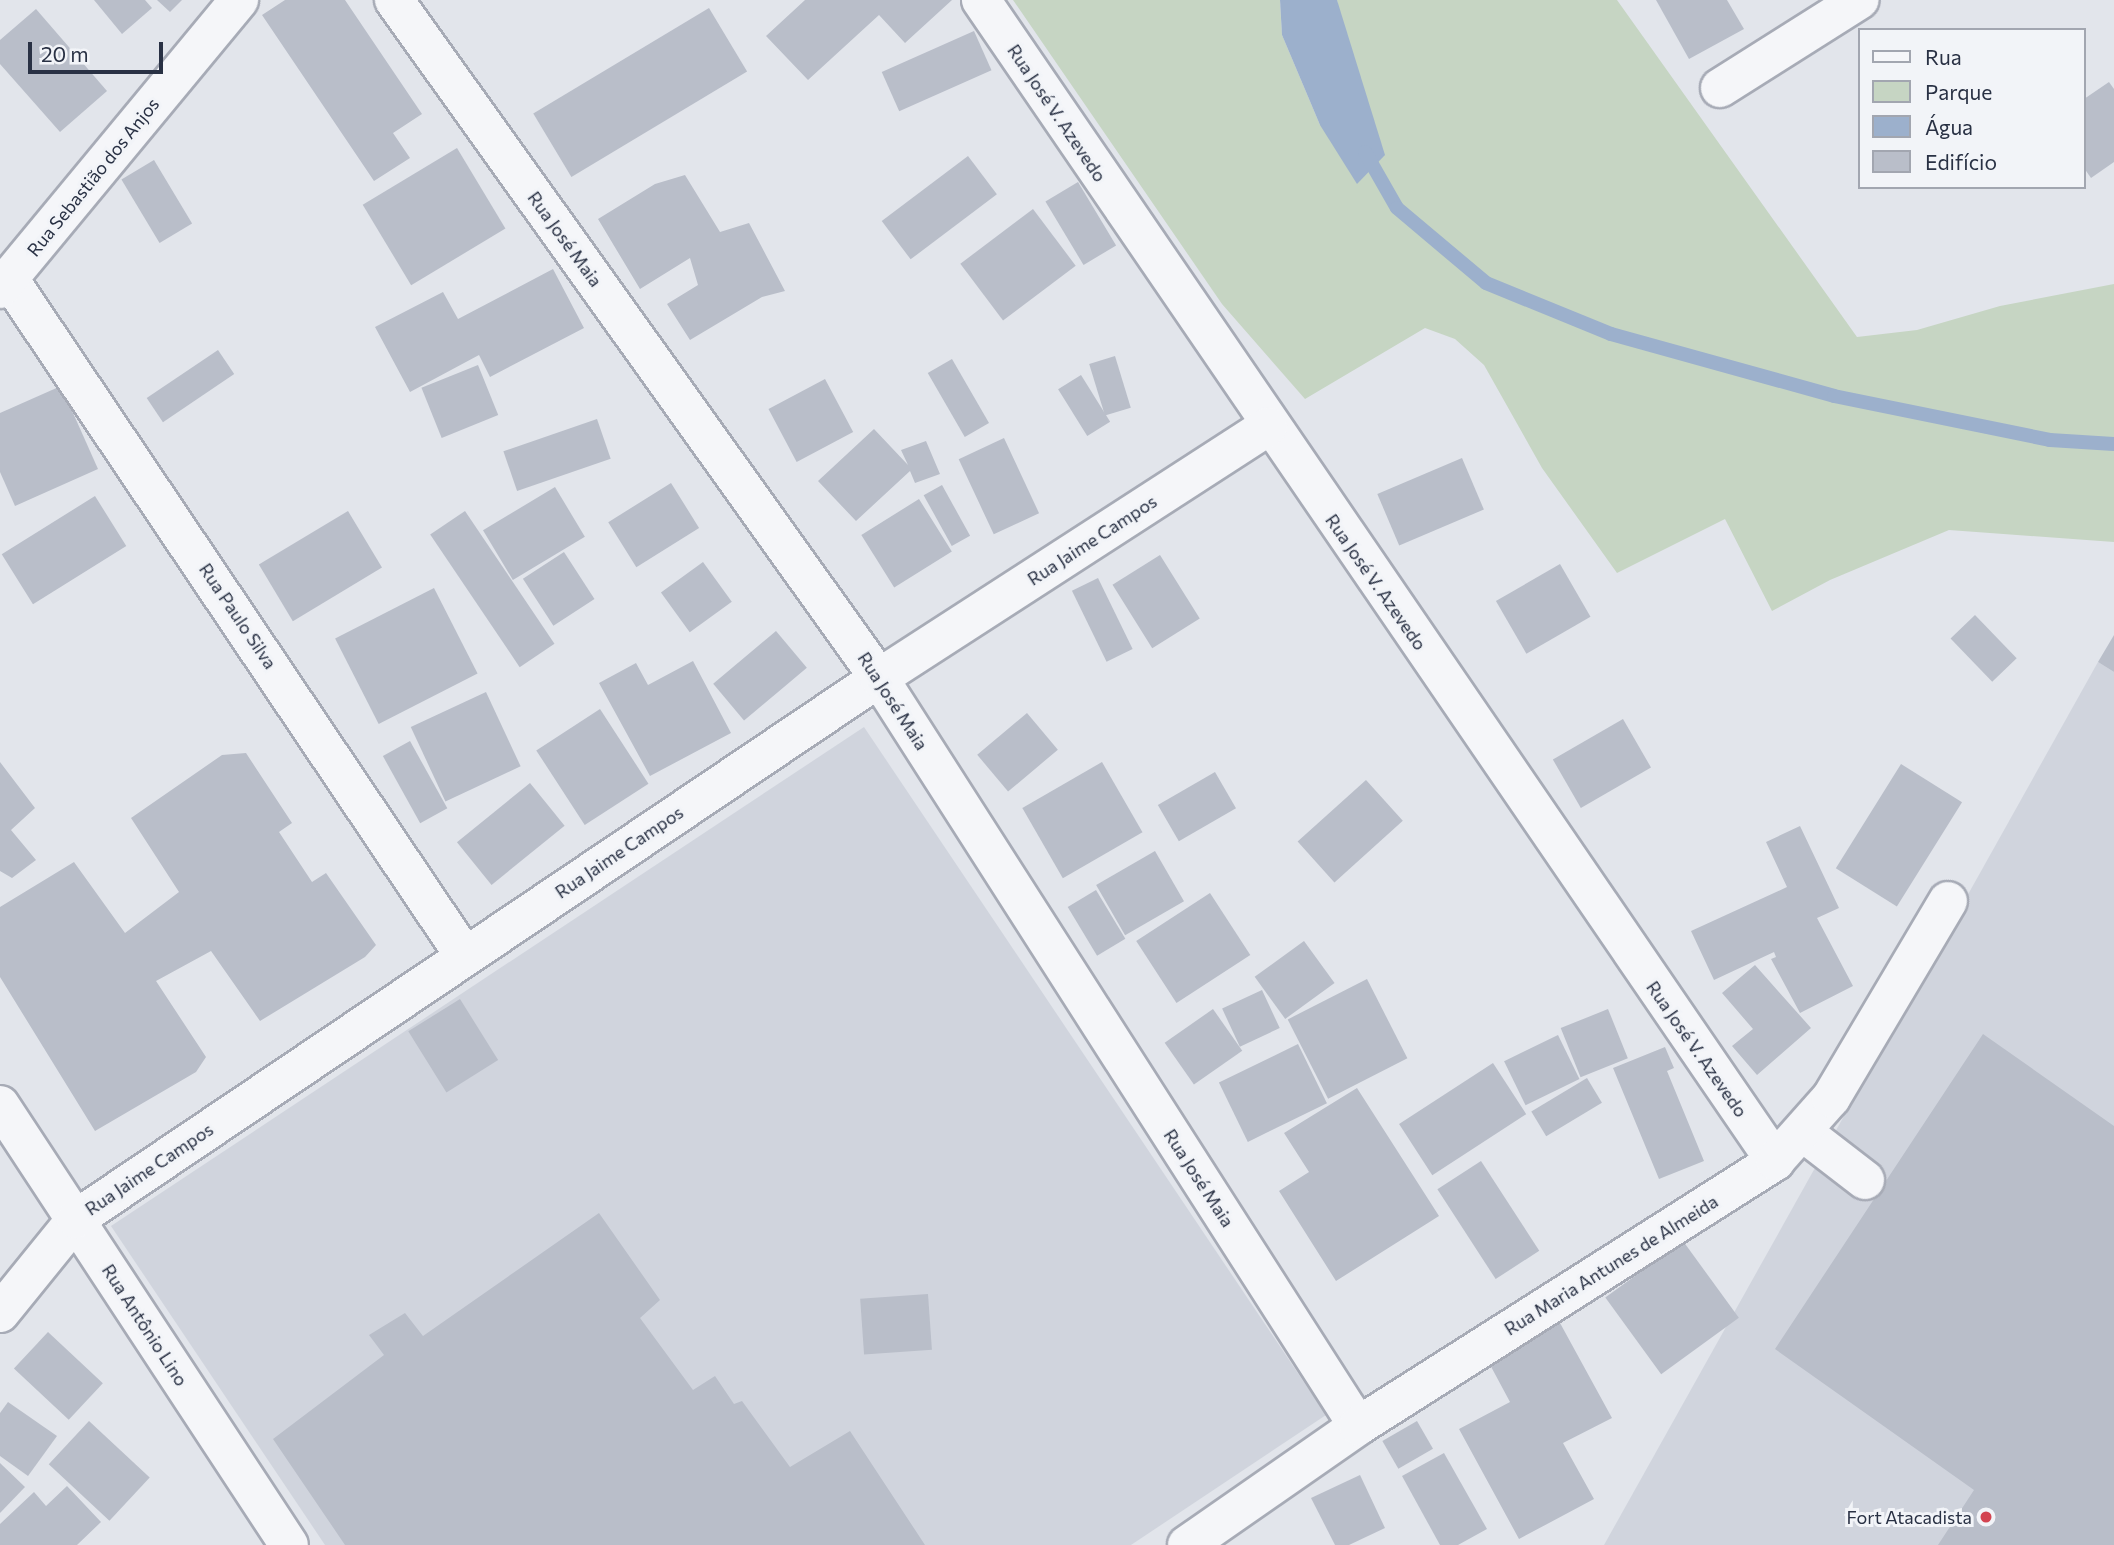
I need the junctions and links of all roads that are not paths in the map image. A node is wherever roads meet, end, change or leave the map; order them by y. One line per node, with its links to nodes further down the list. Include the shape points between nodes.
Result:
1 (239, 0): 6 (street, Rua Sebastião dos Anjos)
2 (394, 0): 8 (street, Rua José Maia)
3 (981, 0): 7 (street, Rua José V. Azevedo)
4 (1859, 0): 5 (street)
5 (1720, 88)
6 (5, 284): 10 (street, Rua Paulo Silva)
7 (1268, 426): 8 (street, Rua Jaime Campos); 13 (street, Rua José V. Azevedo)
8 (879, 678): 10 (street, Rua Jaime Campos); 17 (street, Rua José Maia)
9 (1948, 901): 12 (street, Rua Maria Antunes de Almeida, via 1831,1098)
10 (464, 955): 15 (street, Rua Jaime Campos)
11 (0, 1105): 15 (street, Rua Antônio Lino)
12 (1804, 1133): 13 (street, Rua Maria Antunes de Almeida); 14 (street)
13 (1775, 1161): 17 (street, Rua Maria Antunes de Almeida)
14 (1865, 1181)
15 (76, 1219): 16 (street, Rua Jaime Campos); 18 (street, Rua Antônio Lino)
16 (0, 1313)
17 (1357, 1426): 19 (street, Rua Maria Antunes de Almeida)
18 (289, 1545)
19 (1186, 1545)

